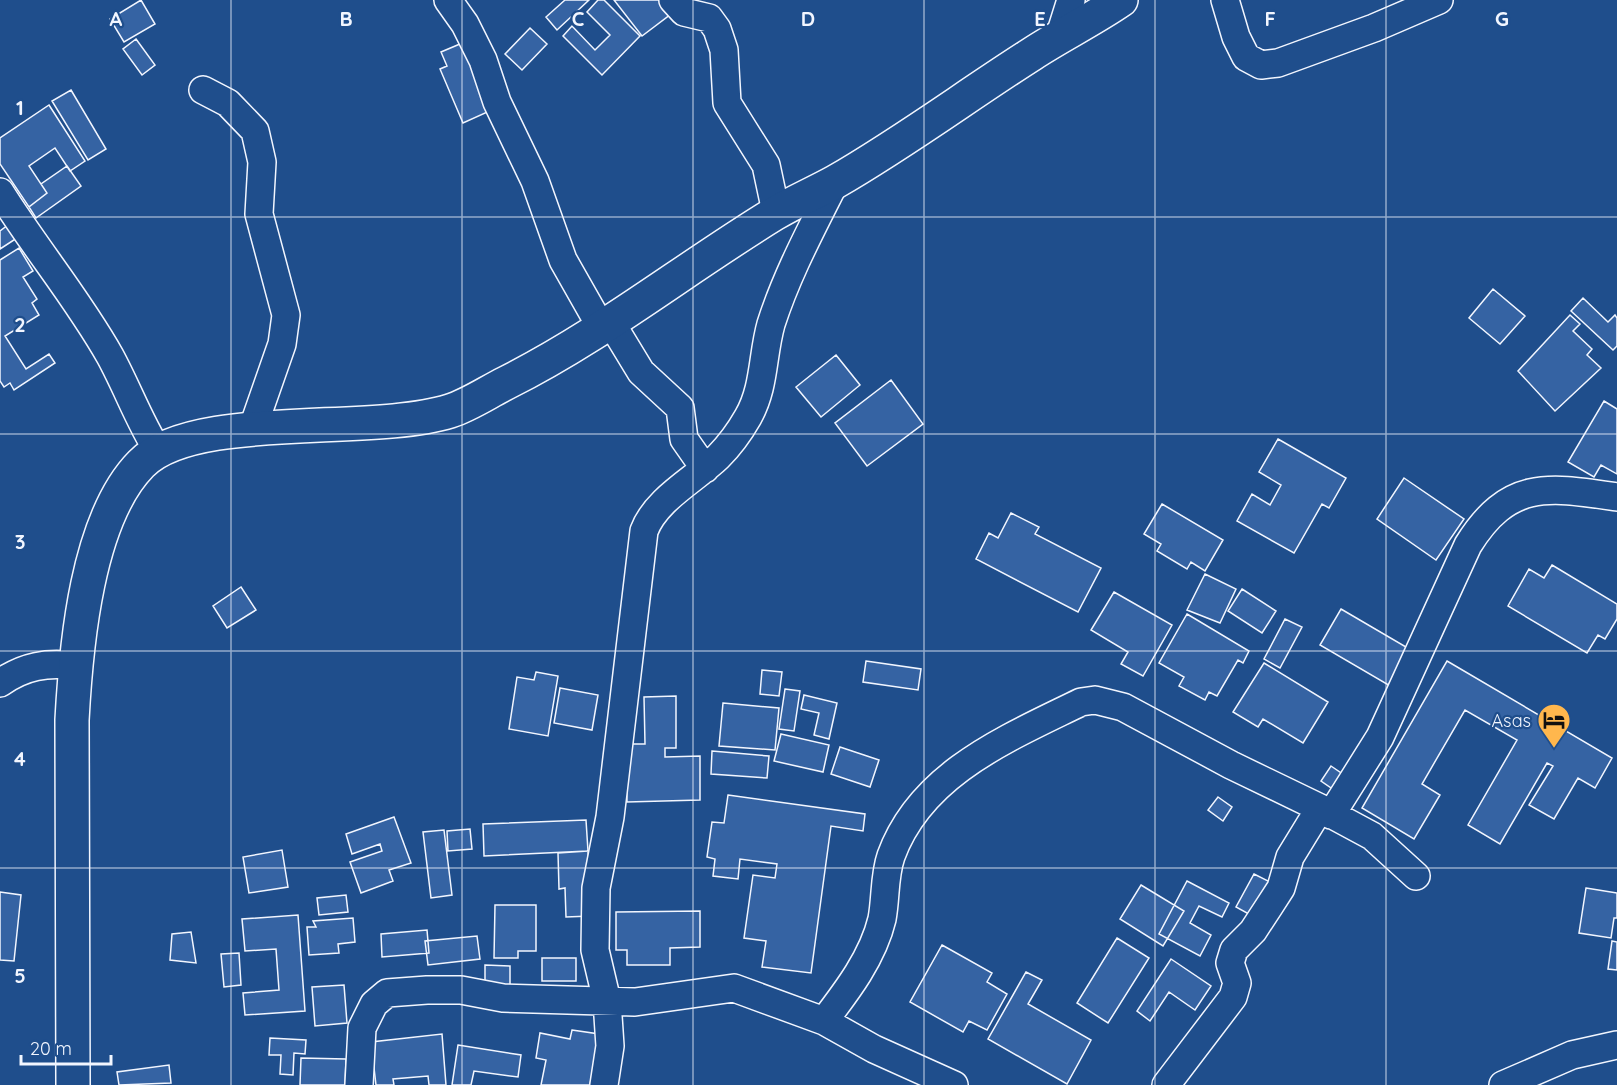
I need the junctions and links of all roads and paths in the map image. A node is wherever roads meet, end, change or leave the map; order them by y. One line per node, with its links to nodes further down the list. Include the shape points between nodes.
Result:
1 (448, 0): 12 (street, via 483,60 497,102 535,181 563,260)
2 (673, 0): 11 (street, via 684,12 709,18 717,29 724,50 727,103 766,165)
3 (1071, 0): 7 (street)
4 (1121, 0): 7 (street)
5 (1225, 0): 6 (street, via 1246,57 1261,65 1278,63 1374,28)
6 (1439, 0)
7 (1059, 38): 9 (street)
8 (203, 90): 13 (street, via 228,103 255,131 262,162 259,214 286,315 282,344)
9 (835, 182): 11 (street); 15 (street, via 792,267 771,326 755,404 737,435)
10 (0, 192): 14 (street, via 88,320)
11 (776, 212): 12 (street)
12 (606, 324): 13 (street, via 537,368 450,411 353,426); 15 (street, via 641,372 680,408 684,439)
13 (252, 430): 14 (street, via 183,439)
14 (158, 451): 17 (street, via 140,464 111,508 86,597)
15 (705, 469): 21 (street, via 658,508 644,531 610,817 596,888 595,950)
16 (1617, 497): 19 (street, via 1536,490 1509,500 1483,524 1468,545 1380,737)
17 (76, 666): 18 (street, via 25,668); 25 (street, via 72,720)
18 (0, 683)
19 (1325, 811): 20 (street, via 1372,836); 22 (street, via 1123,707 1095,700 1081,702 964,764 919,810 890,859 876,936 850,985); 29 (street, via 1290,857 1281,888 1253,931 1234,950 1230,963 1237,983 1233,997)
20 (1416, 876)
21 (607, 1001): 22 (street, via 635,1002 734,988); 26 (street, via 503,998 461,990 387,993 374,1004 362,1028); 27 (street, via 610,1046)
22 (824, 1021): 28 (street, via 882,1054)
23 (1617, 1045): 24 (street, via 1588,1049)
24 (1507, 1084)
25 (73, 1085)
26 (359, 1085)
27 (604, 1085)
28 (954, 1085)
29 (1166, 1085)

